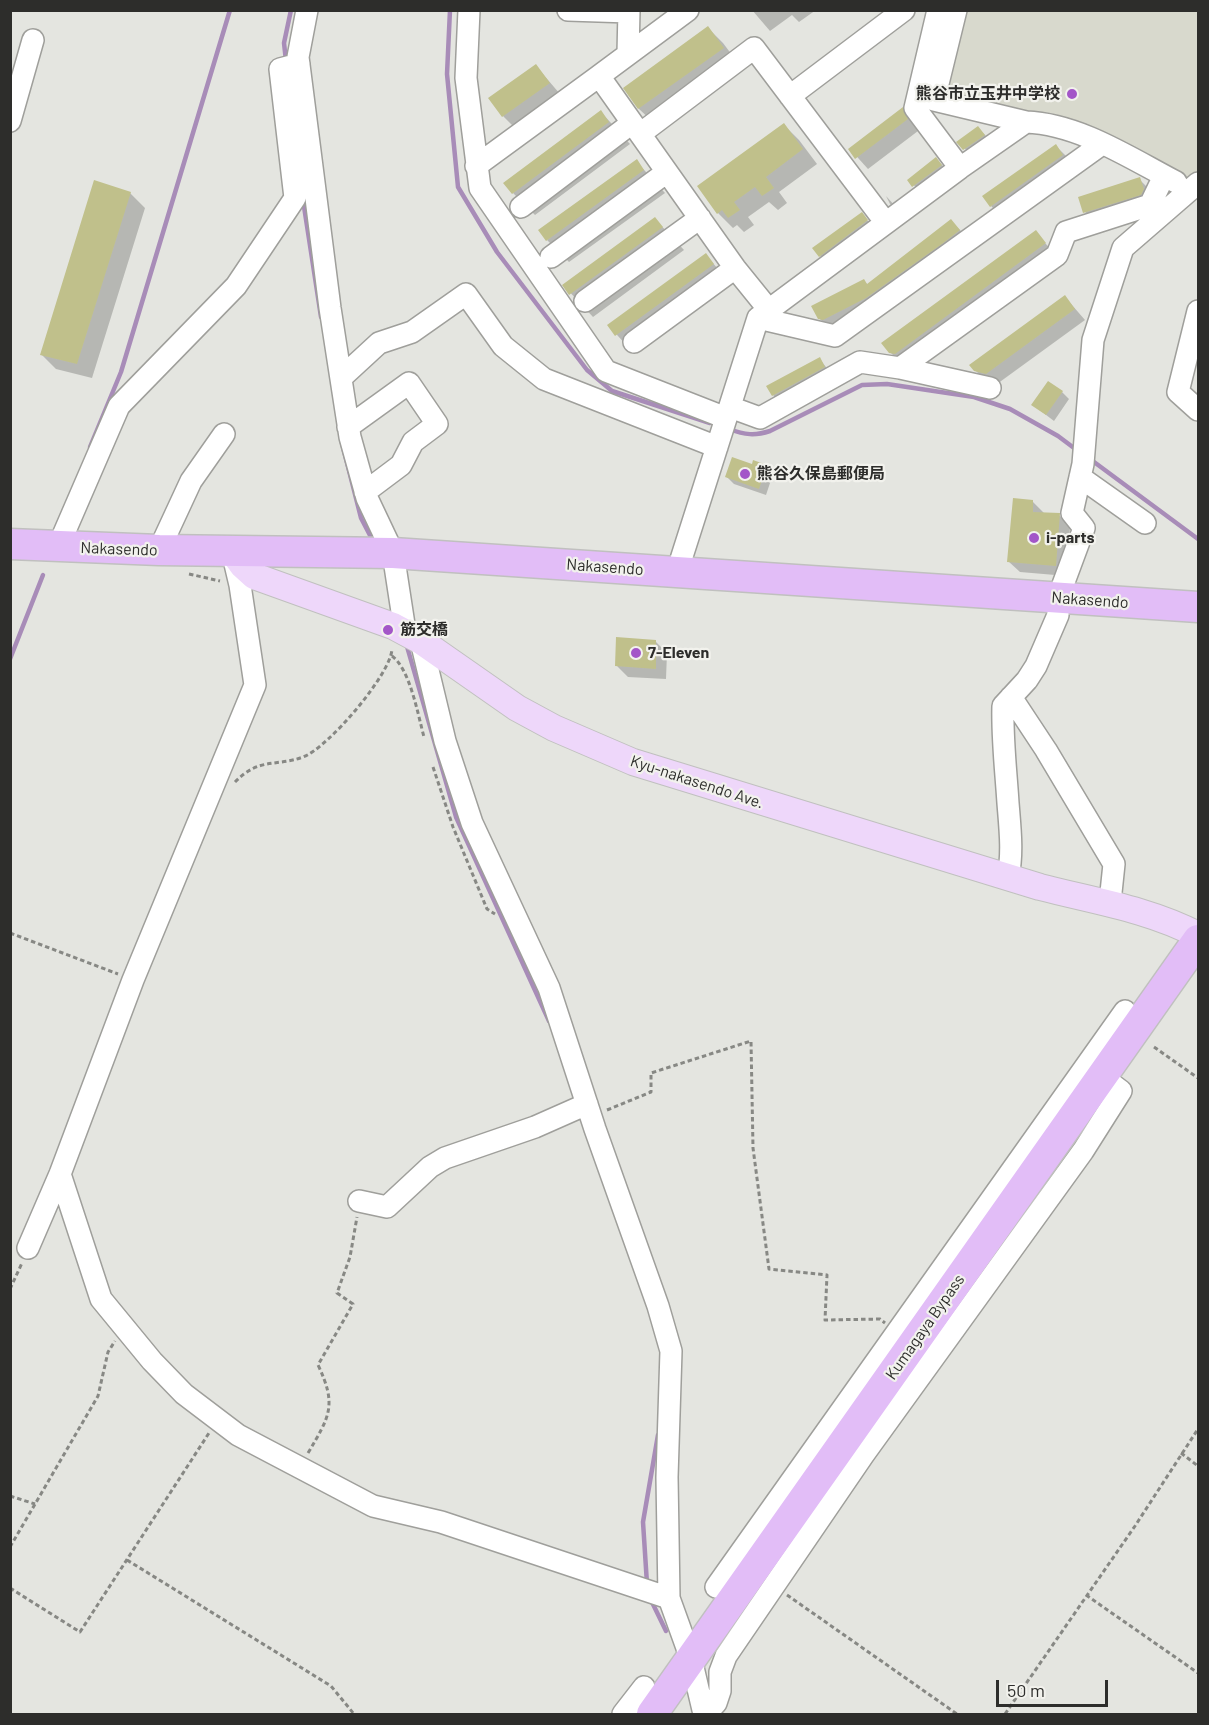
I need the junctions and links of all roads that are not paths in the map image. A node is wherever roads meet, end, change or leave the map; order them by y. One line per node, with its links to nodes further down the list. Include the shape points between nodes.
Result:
1 (307, 10): 11 (street)
2 (469, 10): 18 (street, via 466,78)
3 (568, 10): 8 (street)
4 (688, 10): 10 (street)
5 (904, 10): 13 (street)
6 (939, 10): 19 (street, via 915,108)
7 (956, 10): 15 (street, via 934,100)
8 (629, 11): 10 (street)
9 (33, 40): 14 (street)
10 (628, 54): 12 (street)
11 (299, 64): 33 (street); 43 (street, via 280,69 295,198 236,286 119,406)
12 (599, 76): 16 (street); 18 (street)
13 (790, 96): 16 (street, via 754,48); 25 (street)
14 (10, 121)
15 (1026, 122): 17 (street, via 1067,130); 19 (street)
16 (636, 129): 20 (street); 23 (street)
17 (1102, 144): 21 (street); 30 (street, via 835,336)
18 (476, 166): 36 (street, via 480,188 606,371)
19 (960, 168): 25 (street)
20 (667, 172): 24 (street); 26 (street)
21 (1164, 176): 22 (street); 32 (street, via 1150,205 1066,232 1057,255)
22 (1196, 188): 39 (street, via 1123,248 1093,340)
23 (521, 207)
24 (700, 218): 27 (street); 28 (street)
25 (886, 223): 30 (street)
26 (551, 257)
27 (735, 268): 30 (street); 31 (street)
28 (585, 301)
29 (1198, 311): 35 (street, via 1178,392)
30 (764, 314): 36 (street)
31 (634, 342)
32 (900, 368): 34 (street); 36 (street, via 860,362 760,418)
33 (341, 378): 36 (street, via 379,343 411,332 466,294 503,346 544,379); 37 (street)
34 (990, 388)
35 (1198, 410)
36 (724, 426): 47 (street)
37 (348, 427): 40 (street); 40 (street, via 409,383 437,424 413,442 401,465)
38 (224, 434): 44 (street, via 191,481)
39 (1083, 462): 41 (street); 48 (street, via 1072,513 1084,528)
40 (365, 492): 46 (street)
41 (1145, 523)
42 (10, 544): 43 (highway, Nakasendo)
43 (58, 547): 44 (highway, Nakasendo)
44 (159, 550): 45 (highway, Nakasendo)
45 (232, 551): 46 (highway, Nakasendo); 50 (main road, Kyu-nakasendo Ave., via 254,576); 60 (street, via 255,685 133,980)
46 (393, 553): 47 (highway, Nakasendo); 50 (street)
47 (677, 572): 48 (highway, Nakasendo)
48 (1058, 598): 49 (highway, Nakasendo); 51 (street, via 1058,615 1036,666)
49 (1198, 607)
50 (406, 633): 52 (main road, Kyu-nakasendo Ave., via 517,708 623,758); 58 (street, via 472,823 549,988)
51 (1011, 698): 52 (street, via 1003,706 1011,861); 53 (street, via 1047,750 1113,864)
52 (1008, 877): 53 (main road, Kyu-nakasendo Ave.)
53 (1110, 902): 54 (main road, Kyu-nakasendo Ave.)
54 (1198, 935)
55 (1198, 940): 57 (highway, Kumagaya Bypass)
56 (1125, 1011): 59 (street)
57 (1101, 1076): 59 (highway, Kumagaya Bypass); 69 (street, via 1121,1090 1083,1150 864,1454 726,1656 716,1703)
58 (589, 1111): 61 (street, via 445,1158 387,1207); 65 (street, via 671,1351)
59 (1048, 1137): 63 (highway, Kumagaya Bypass); 63 (street, via 898,1332)
60 (60, 1174): 62 (street); 65 (street, via 101,1299 184,1394 238,1435 373,1506 441,1522)
61 (359, 1201)
62 (28, 1248)
63 (800, 1489): 64 (street); 66 (highway, Kumagaya Bypass)
64 (716, 1587)
65 (669, 1598): 66 (street)
66 (691, 1659): 67 (highway, Kumagaya Bypass); 69 (street)
67 (648, 1701): 68 (street)
68 (623, 1714)
69 (705, 1714)

